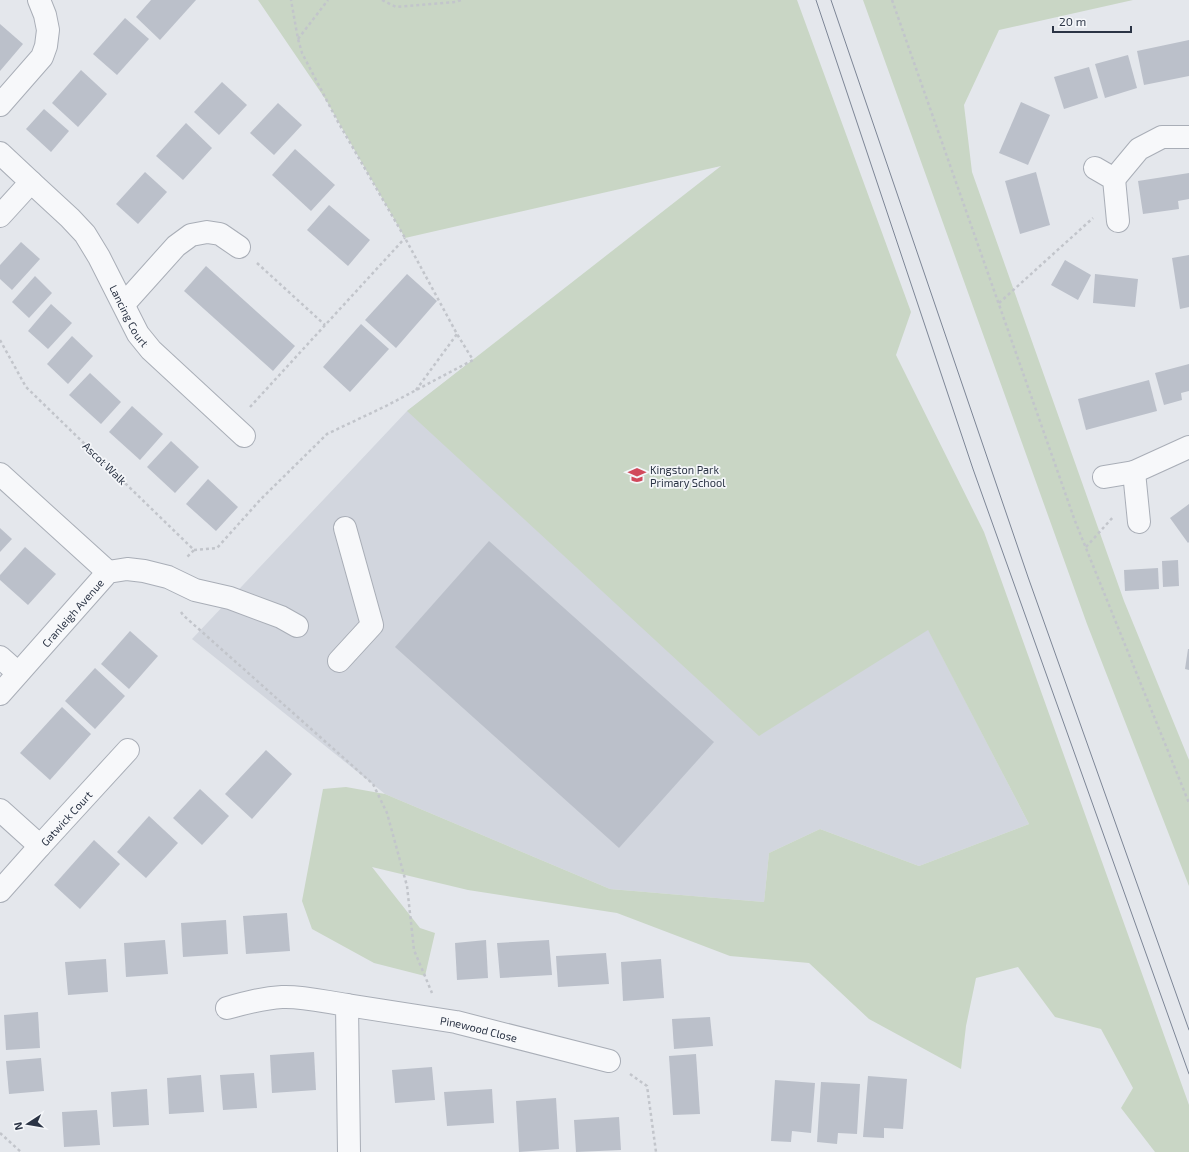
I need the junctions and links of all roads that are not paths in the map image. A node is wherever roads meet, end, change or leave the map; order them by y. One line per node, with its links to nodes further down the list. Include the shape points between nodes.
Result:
1 (39, 0): 2 (street, via 48,30 42,57)
2 (0, 105)
3 (1189, 137): 7 (street, via 1162,137 1139,149)
4 (0, 153): 6 (street, Lancing Court)
5 (1095, 168): 7 (street)
6 (31, 182): 8 (street); 11 (street, Lancing Court, via 85,234)
7 (1115, 188): 9 (street)
8 (0, 216)
9 (1118, 221)
10 (239, 247): 11 (street, via 220,234 206,232 191,235 176,246)
11 (124, 304): 12 (street, Lancing Court, via 138,334 151,350)
12 (239, 430)
13 (1189, 447): 16 (street)
14 (0, 474): 19 (street)
15 (1104, 476): 16 (street)
16 (1135, 482): 17 (street)
17 (1140, 522)
18 (345, 528): 22 (street, via 372,625)
19 (108, 572): 20 (street, Cranleigh Avenue, via 127,569 168,577 195,590 230,598 281,617); 23 (street, Cranleigh Avenue)
20 (297, 626)
21 (0, 657): 23 (street)
22 (339, 661)
23 (18, 673): 24 (street, Cranleigh Avenue)
24 (0, 694)
25 (128, 750): 27 (street, Gatwick Court)
26 (0, 810): 27 (street, Gatwick Court)
27 (40, 846): 28 (street)
28 (0, 891)
29 (347, 1005): 30 (street, Pinewood Close, via 307,998 282,997); 31 (street, Pinewood Close, via 456,1022); 32 (street)
30 (227, 1008)
31 (609, 1060)
32 (349, 1152)

